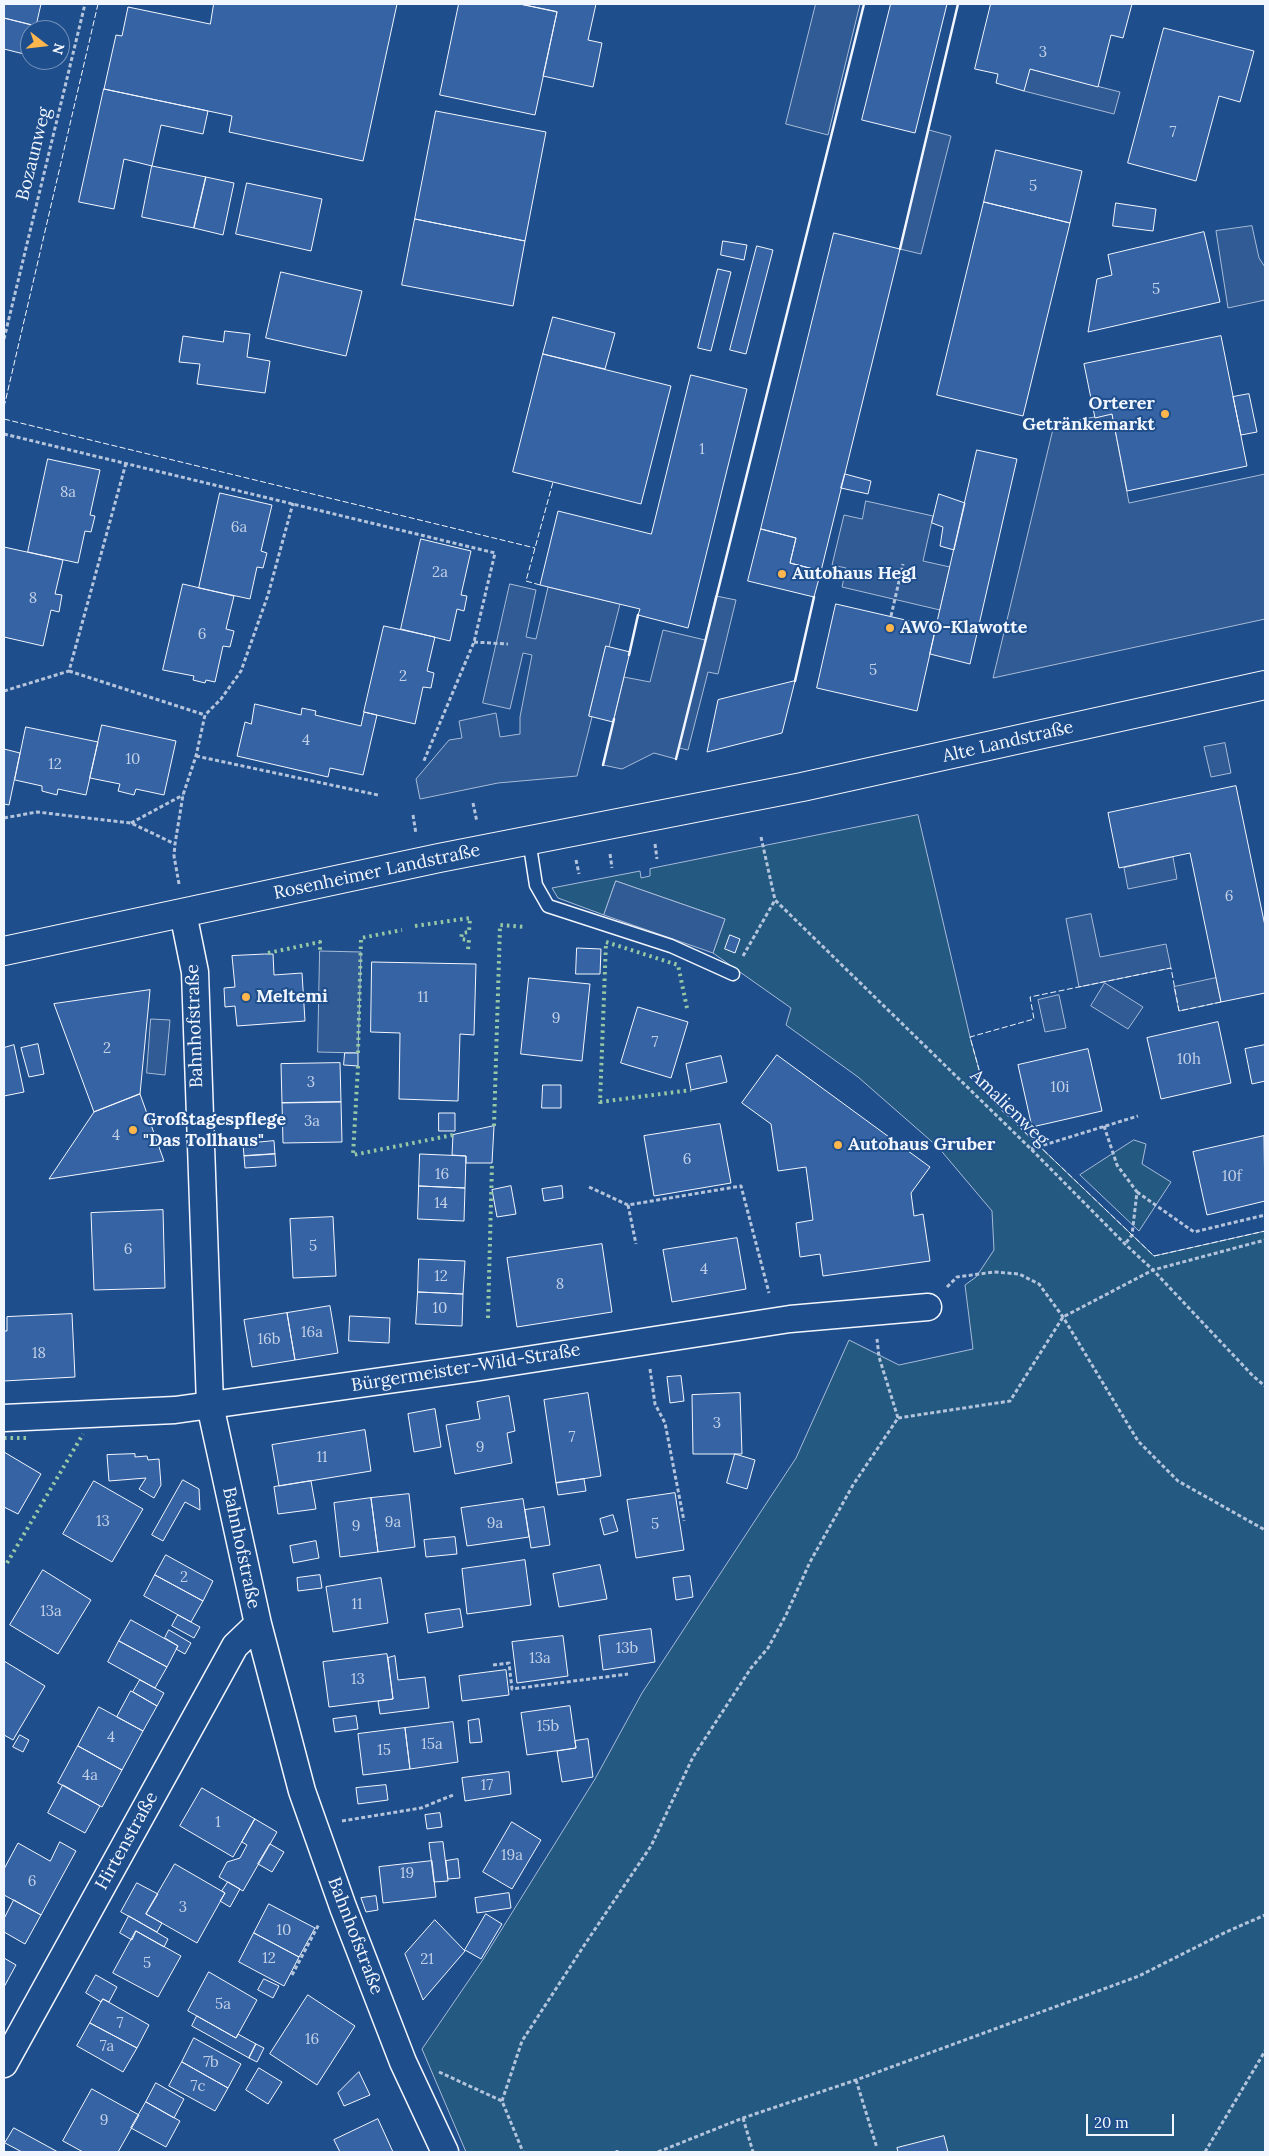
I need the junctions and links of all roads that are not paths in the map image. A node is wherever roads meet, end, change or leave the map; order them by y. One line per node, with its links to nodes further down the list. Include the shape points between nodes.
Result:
1 (1265, 685): 2 (main road, Alte Landstraße)
2 (751, 798): 3 (main road, Rosenheimer Landstraße)
3 (529, 840): 4 (main road, Rosenheimer Landstraße); 6 (lane, via 536,885 548,906 671,946)
4 (183, 913): 5 (main road, Rosenheimer Landstraße); 8 (street, Bahnhofstraße, via 194,972)
5 (4, 952)
6 (733, 974)
7 (928, 1306): 8 (street, Bürgermeister-Wild-Straße, via 776,1321)
8 (210, 1405): 9 (street, Bürgermeister-Wild-Straße); 10 (street, Bahnhofstraße)
9 (4, 1418)
10 (258, 1624): 11 (street, Hirtenstraße, via 235,1646); 12 (street, Bahnhofstraße, via 302,1791 343,1907 403,2062)
11 (4, 2064)
12 (445, 2152)

